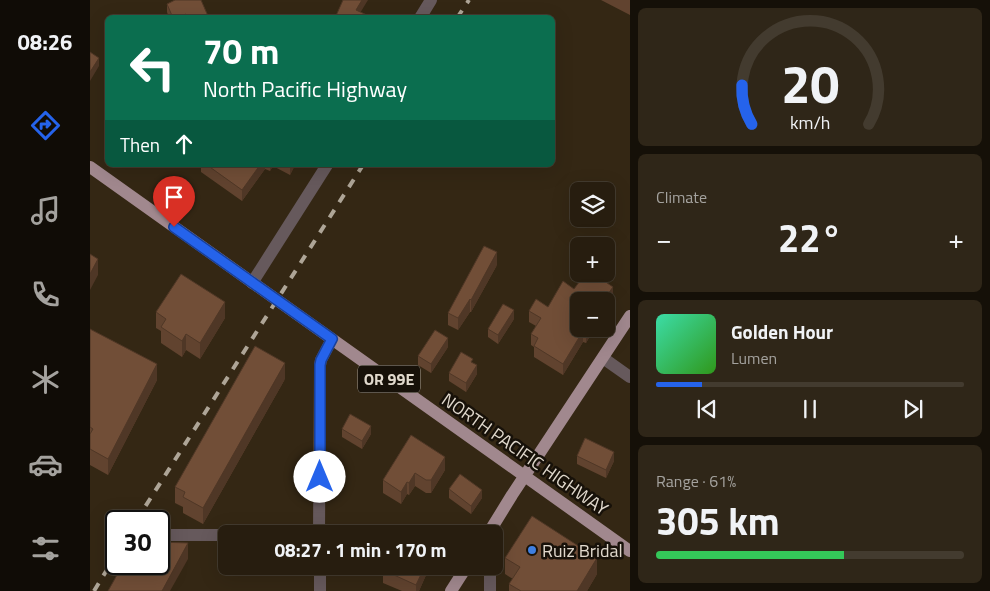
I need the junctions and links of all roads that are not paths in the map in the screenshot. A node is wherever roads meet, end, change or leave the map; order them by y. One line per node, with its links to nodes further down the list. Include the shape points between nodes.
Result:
1 (431, 0): 2 (street)
2 (422, 15)
3 (90, 167): 5 (main road, OR 99E)
4 (326, 167): 5 (street)
5 (252, 282): 7 (main road, NORTH PACIFIC HIGHWAY / OR 99E)
6 (630, 316): 8 (main road)
7 (332, 339): 10 (main road, NORTH PACIFIC HIGHWAY / OR 99E); 11 (street, via 320,365)
8 (603, 358): 9 (street); 10 (main road)
9 (630, 377)
10 (525, 476): 12 (main road); 15 (main road, NORTH PACIFIC HIGHWAY / OR 99E)
11 (320, 525)
12 (494, 525)
13 (170, 535): 14 (street)
14 (218, 535)
15 (630, 551)
16 (320, 575): 19 (street)
17 (461, 575): 20 (main road)
18 (490, 575): 21 (street)
19 (320, 591)
20 (451, 591)
21 (490, 591)

